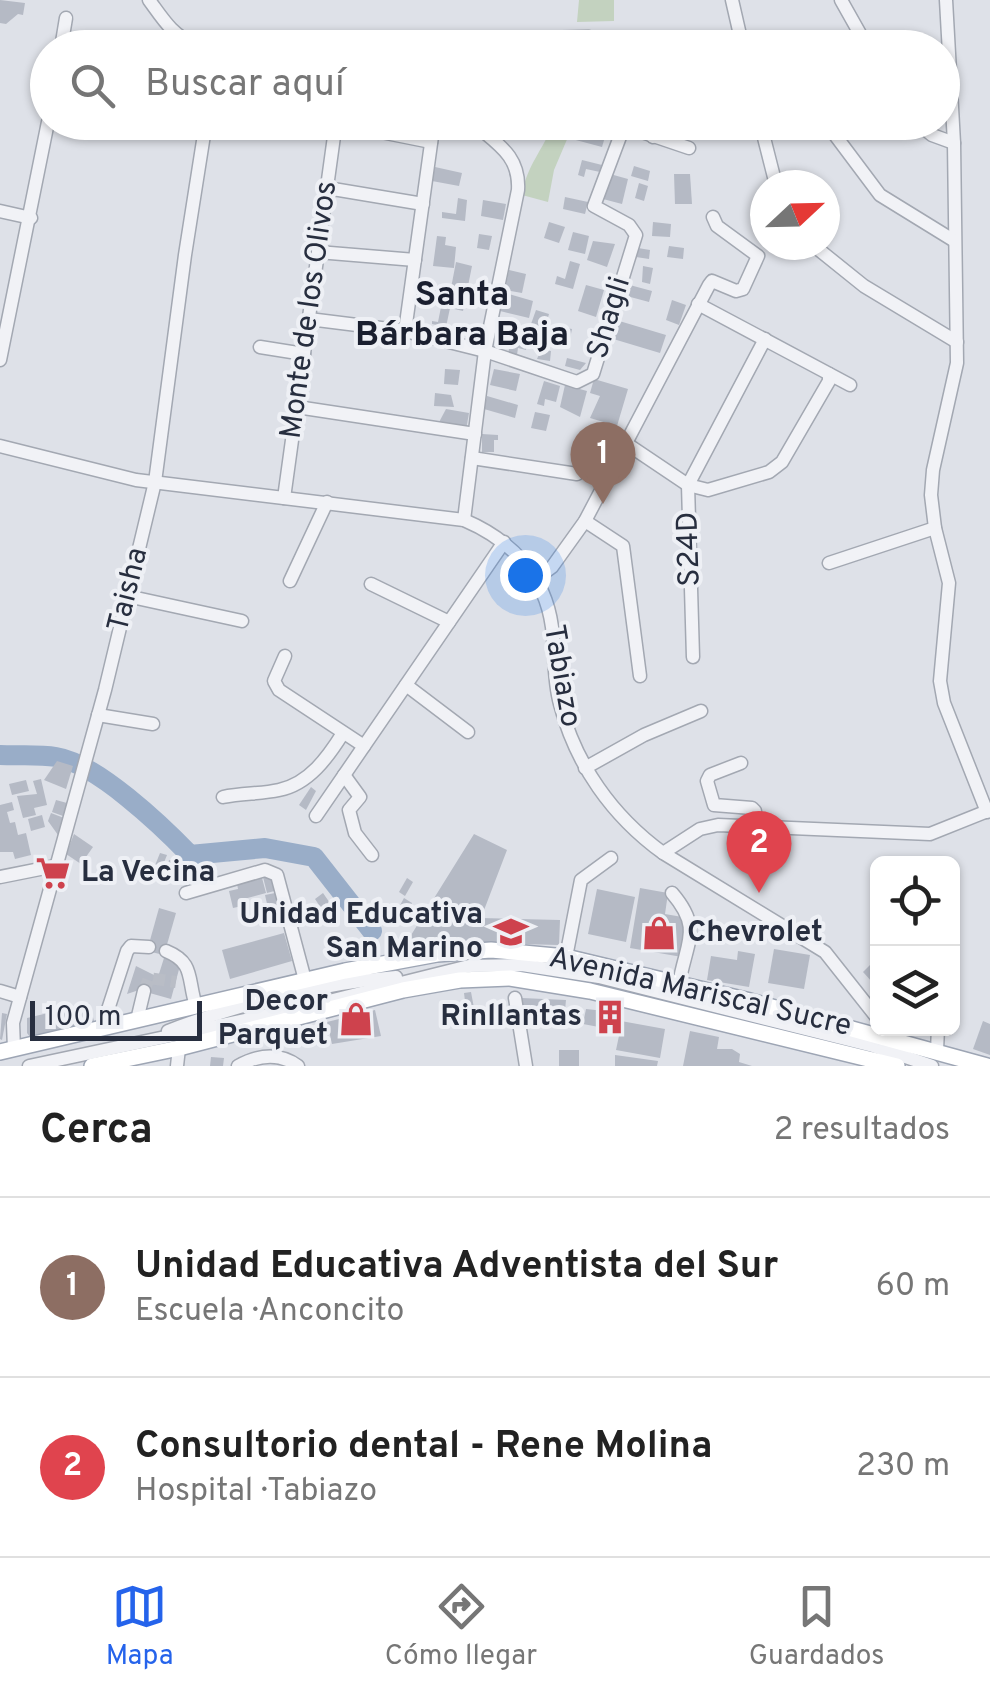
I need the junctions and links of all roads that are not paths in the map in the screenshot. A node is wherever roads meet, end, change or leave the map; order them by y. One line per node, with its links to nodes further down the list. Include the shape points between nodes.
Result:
1 (732, 0): 8 (street)
2 (841, 0): 9 (street)
3 (946, 0): 10 (street)
4 (155, 2): 7 (street)
5 (66, 18): 6 (street)
6 (64, 30)
7 (174, 30)
8 (739, 30)
9 (858, 30)
10 (948, 30)
11 (45, 140): 30 (street)
12 (203, 140): 52 (street, Taisha)
13 (334, 140): 26 (street, Monte de los Olivos)
14 (421, 140): 22 (street)
15 (492, 140): 41 (street, via 519,169)
16 (619, 140): 41 (street, Shagli, via 594,204 636,235 593,374 576,382)
17 (663, 140): 24 (street, Shagli)
18 (765, 140): 25 (street)
19 (840, 140): 31 (street, via 880,194)
20 (946, 140): 23 (street)
21 (954, 140): 23 (street)
22 (431, 142): 27 (street)
23 (954, 143): 31 (street)
24 (689, 148)
25 (772, 170)
26 (327, 188): 27 (street); 32 (street, Monte de los Olivos)
27 (423, 204): 33 (street)
28 (0, 211): 30 (street)
29 (714, 217): 35 (street, via 758,256 743,289 712,282)
30 (31, 218): 43 (street)
31 (953, 240): 39 (street)
32 (318, 252): 33 (street); 36 (street, Monte de los Olivos)
33 (416, 260): 37 (street)
34 (831, 260): 39 (street)
35 (698, 304): 38 (street); 48 (street)
36 (309, 319): 37 (street, Shagli); 42 (street, Monte de los Olivos)
37 (405, 331): 41 (street, Shagli)
38 (765, 339): 44 (street); 53 (street, S24D)
39 (957, 342): 58 (street, via 954,386 933,470)
40 (260, 347): 42 (street)
41 (485, 352): 47 (street)
42 (304, 354): 46 (street, Monte de los Olivos)
43 (0, 360)
44 (829, 374): 45 (street); 53 (street, via 782,462 714,489)
45 (850, 386)
46 (297, 407): 47 (street); 54 (street, Monte de los Olivos)
47 (475, 434): 50 (street)
48 (627, 444): 53 (street); 57 (street)
49 (0, 446): 52 (street, Tabiazo)
50 (472, 458): 51 (street); 56 (street)
51 (577, 474)
52 (155, 482): 54 (street, Tabiazo); 64 (street, Taisha)
53 (688, 486): 68 (street, S24D)
54 (284, 498): 55 (street, Tabiazo)
55 (327, 502): 56 (street, Tabiazo); 62 (street)
56 (464, 520): 59 (street, Tabiazo)
57 (585, 521): 61 (street); 69 (street, via 623,546)
58 (935, 528): 60 (street); 81 (street, via 949,583 942,693)
59 (504, 542): 61 (street, Tabiazo); 66 (street)
60 (829, 562)
61 (537, 578): 78 (street, Tabiazo, via 549,608 558,699)
62 (290, 581)
63 (371, 584): 66 (street)
64 (128, 596): 65 (street); 72 (street, Taisha)
65 (242, 621)
66 (450, 622): 70 (street)
67 (285, 656): 75 (street, via 274,681 279,690)
68 (693, 658)
69 (640, 676)
70 (406, 685): 74 (street); 76 (street)
71 (701, 711): 78 (street)
72 (98, 715): 73 (street); 87 (street, Taisha)
73 (153, 724)
74 (468, 732)
75 (343, 733): 76 (street); 80 (street, via 326,761 297,783)
76 (364, 746): 79 (street)
77 (741, 762): 83 (street, via 707,780 714,805 752,808)
78 (585, 768): 84 (street, Tabiazo, via 625,822)
79 (344, 775): 82 (street); 85 (street, via 360,797 349,820)
80 (223, 797)
81 (989, 811): 83 (street, via 930,834)
82 (316, 816)
83 (754, 827): 84 (street, via 700,829)
84 (663, 852): 101 (street, Tabiazo, via 825,952)
85 (372, 855)
86 (611, 858): 93 (street, via 581,880)
87 (55, 866): 88 (street); 98 (street, Taisha)
88 (0, 877)
89 (186, 893): 94 (street, via 274,872)
90 (672, 893): 95 (street, via 692,923)
91 (149, 947): 103 (street, via 127,951)
92 (166, 950): 100 (street, via 187,965 183,984)
93 (566, 957): 94 (main road, Avenida Mariscal Sucre, via 490,950 437,954); 95 (main road, Avenida Mariscal Sucre)
94 (305, 980): 100 (main road, Avenida Mariscal Sucre)
95 (679, 984): 104 (main road, Avenida Mariscal Sucre)
96 (0, 991): 98 (street)
97 (144, 992): 102 (street)
98 (20, 997): 108 (street, Taisha)
99 (515, 998): 117 (street)
100 (196, 1006): 102 (main road, Avenida Mariscal Sucre)
101 (870, 1008)
102 (137, 1020): 103 (main road, Avenida Mariscal Sucre)
103 (102, 1028): 108 (main road, Avenida Mariscal Sucre)
104 (870, 1029)
105 (890, 1036): 111 (street)
106 (893, 1036): 109 (main road, Avenida Mariscal Sucre)
107 (178, 1048): 110 (main road, Avenida Mariscal Sucre, via 403,990 511,978 590,990); 113 (main road, Avenida Mariscal Sucre); 114 (street)
108 (7, 1050)
109 (935, 1058): 111 (street); 118 (main road, Avenida Mariscal Sucre)
110 (865, 1062): 111 (main road, Avenida Mariscal Sucre)
111 (904, 1063): 112 (street, via 855,1041 522,965 469,966)
112 (29, 1066)
113 (92, 1066)
114 (177, 1066)
115 (238, 1066): 116 (street, via 272,1056)
116 (298, 1066)
117 (526, 1066)
118 (987, 1066)

